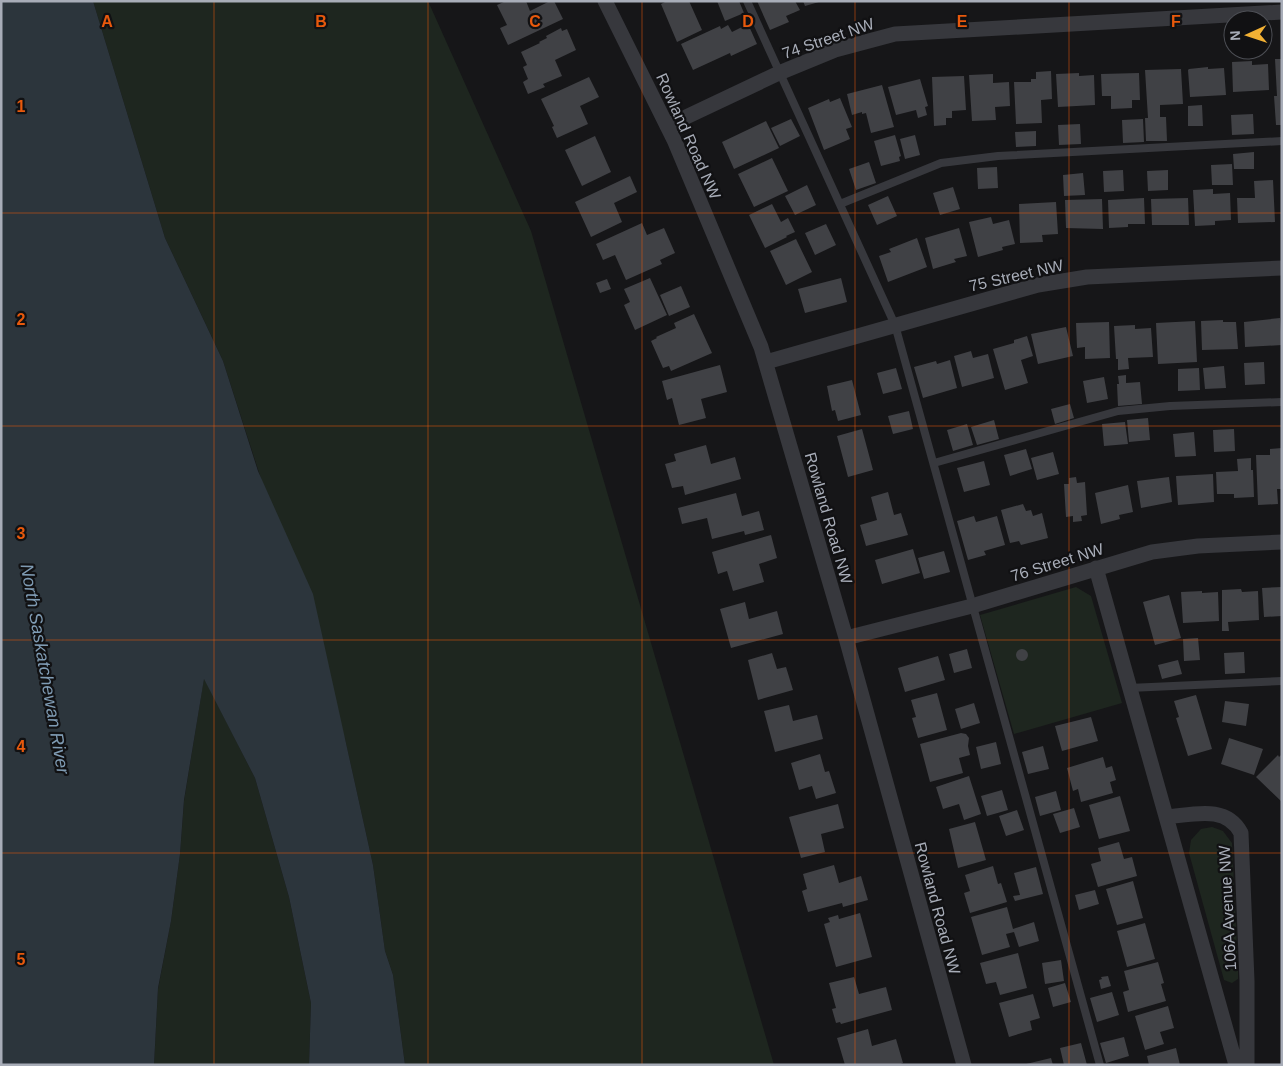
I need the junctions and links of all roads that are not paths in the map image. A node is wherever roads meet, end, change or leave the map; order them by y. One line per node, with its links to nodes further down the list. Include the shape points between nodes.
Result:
1 (605, 1): 5 (street, Rowland Road NW)
2 (747, 1): 4 (lane)
3 (1282, 12): 4 (street, 74 Street NW, via 895,34 835,50)
4 (779, 73): 5 (street, 74 Street NW); 7 (lane)
5 (667, 126): 10 (street, Rowland Road NW)
6 (1282, 141): 7 (lane, via 998,156 941,163)
7 (840, 204): 9 (lane)
8 (1282, 268): 9 (street, 75 Street NW, via 1087,277 1038,286)
9 (895, 325): 10 (street, 75 Street NW); 12 (lane)
10 (766, 362): 16 (street, Rowland Road NW)
11 (1282, 402): 12 (lane, via 1118,411)
12 (934, 464): 15 (lane)
13 (1282, 542): 14 (street, 76 Street NW, via 1180,548 1152,552)
14 (1096, 568): 15 (street, 76 Street NW); 18 (street, 106A Avenue NW)
15 (972, 606): 16 (street, 76 Street NW); 21 (lane)
16 (846, 638): 20 (street, Rowland Road NW)
17 (1282, 681): 18 (lane)
18 (1130, 688): 19 (street, 106A Avenue NW)
19 (1166, 817): 22 (street, 106A Avenue NW); 23 (street, 106A Avenue NW, via 1217,814 1232,820 1241,833)
20 (964, 1065)
21 (1100, 1065)
22 (1236, 1065)
23 (1247, 1065)

